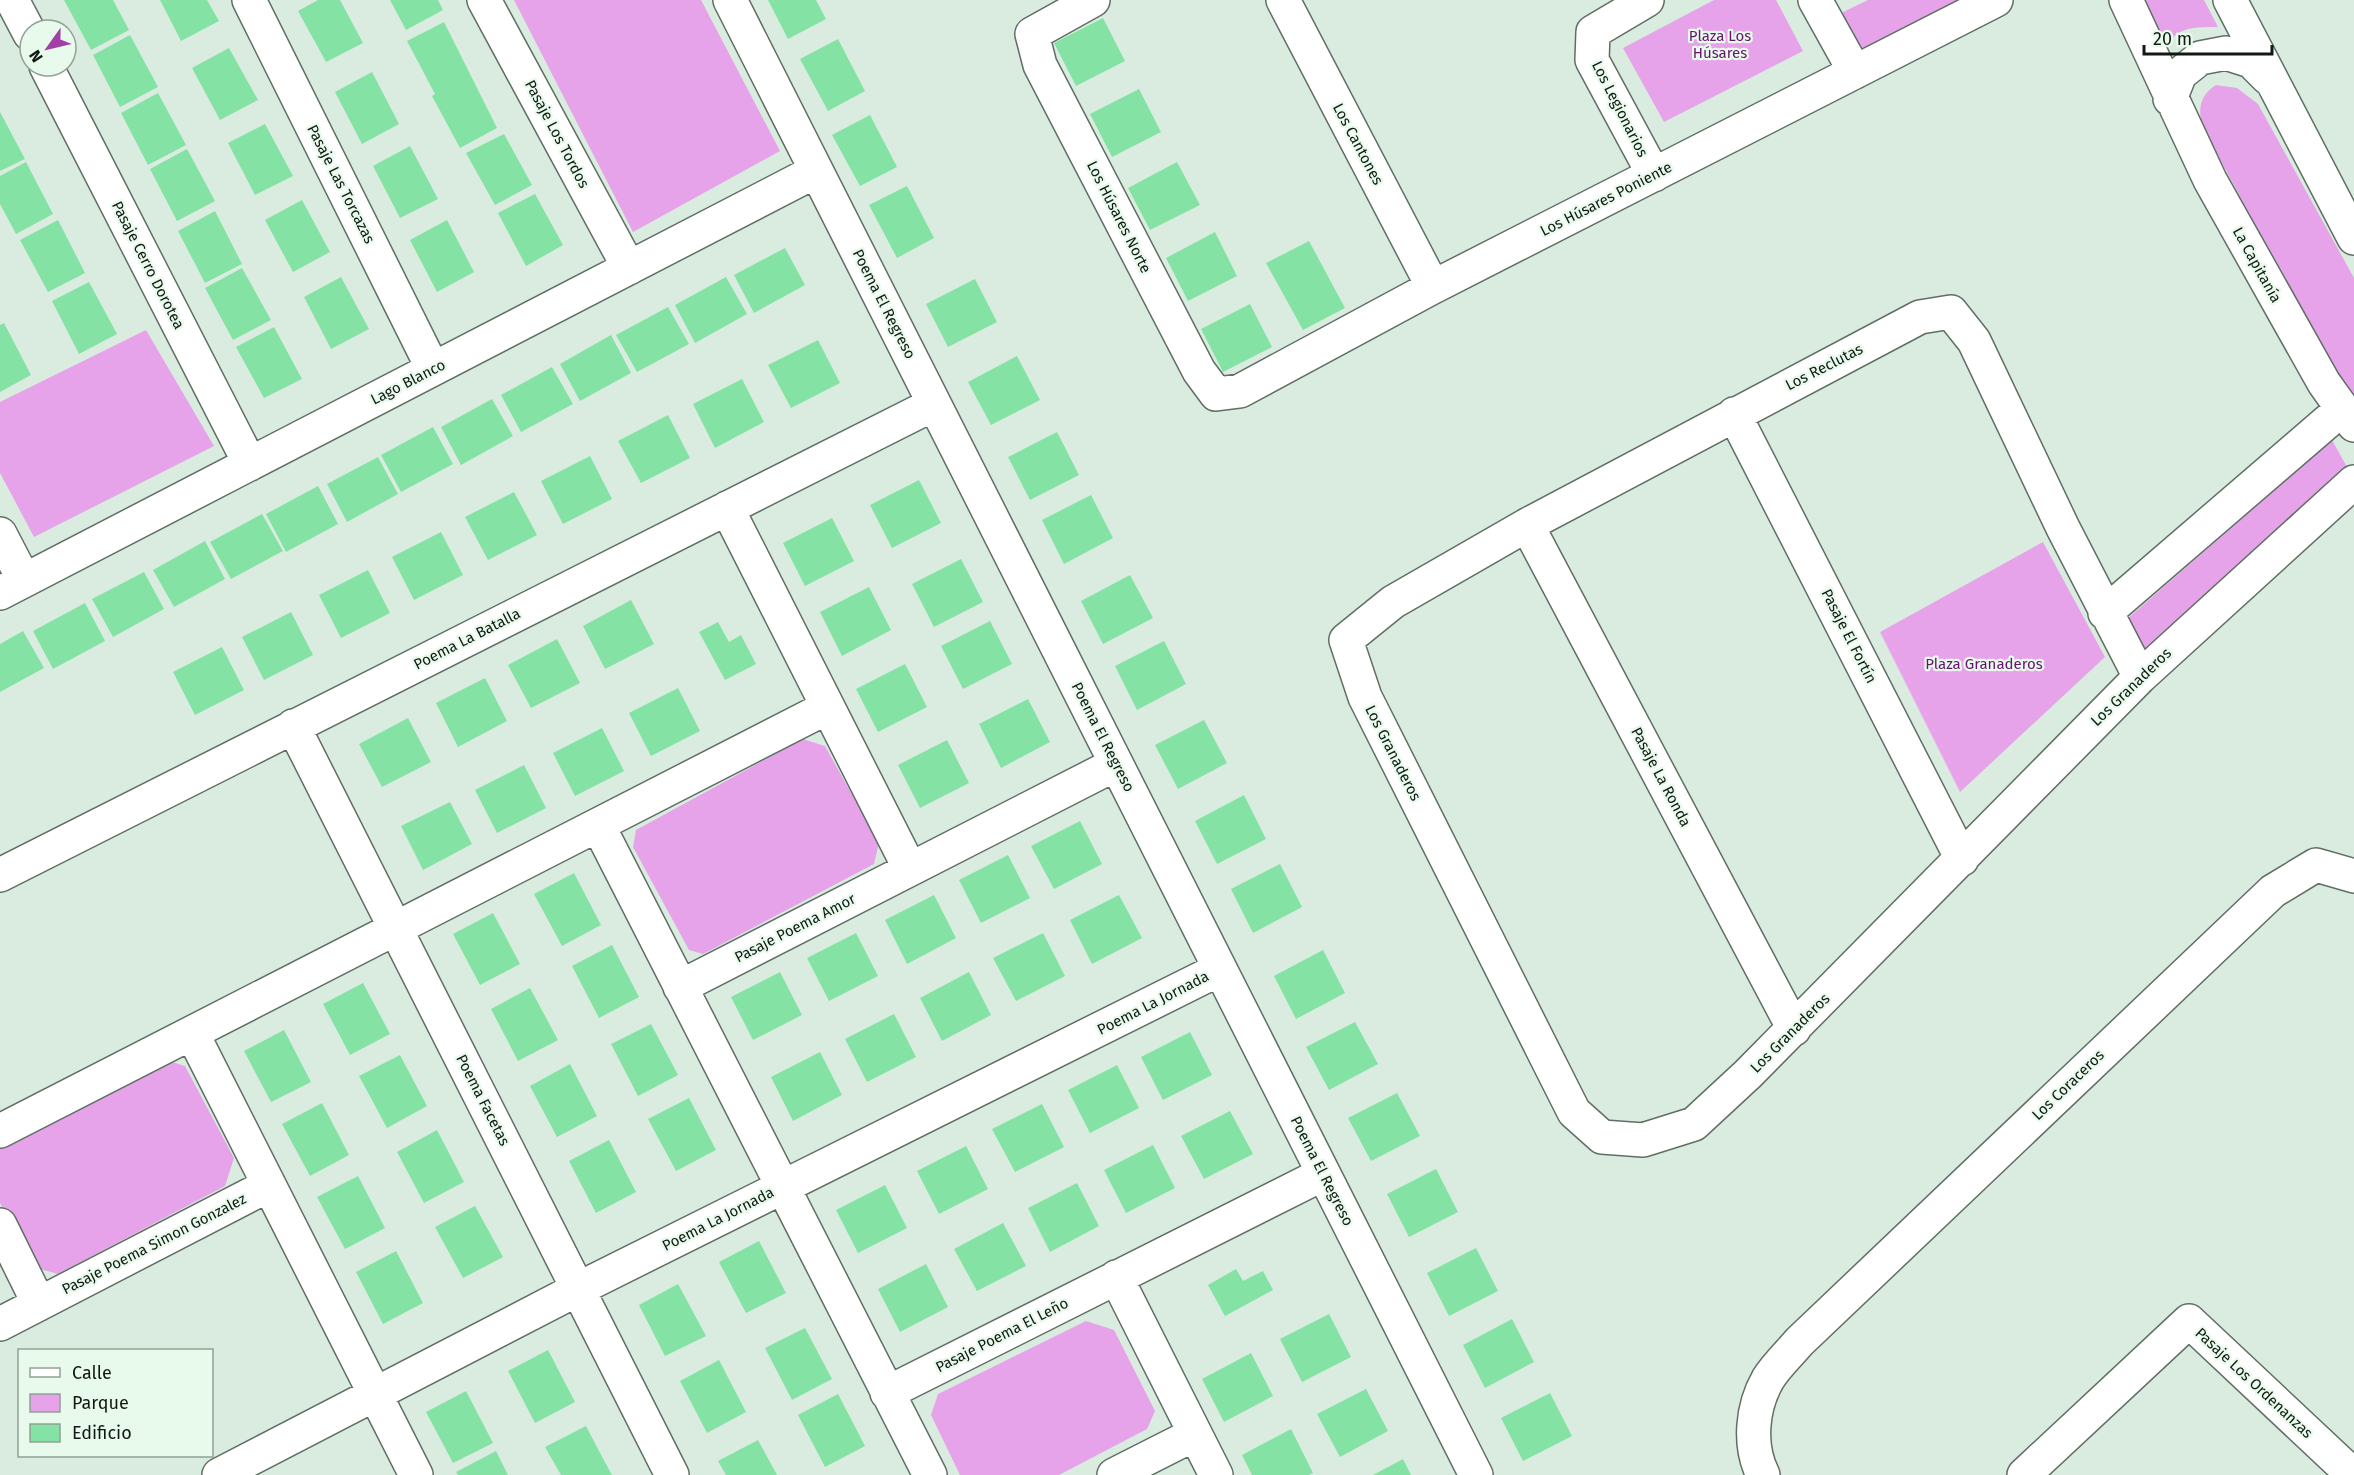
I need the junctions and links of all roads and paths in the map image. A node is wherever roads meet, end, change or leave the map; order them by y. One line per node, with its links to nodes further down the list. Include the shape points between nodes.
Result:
1 (12, 0): 12 (street)
2 (249, 0): 22 (street, Pasaje Las Torcazas)
3 (484, 0): 20 (street, Pasaje Los Tordos)
4 (730, 0): 17 (street, Poema El Regreso)
5 (1093, 0): 23 (street, Los Húsares Norte, via 1032,34 1040,65 1199,371)
6 (1283, 0): 21 (street, Los Cantones)
7 (1647, 0): 18 (street, Los Legionarios, via 1593,32 1592,60)
8 (1996, 0): 13 (street, Los Húsares Poniente)
9 (2126, 0): 16 (street, La Capitanía)
10 (2230, 0): 15 (street)
11 (1823, 2): 13 (street)
12 (22, 18)
13 (1855, 72): 18 (street, Los Húsares Poniente)
14 (52, 78): 27 (street, Pasaje Cerro Dorotea)
15 (2269, 80): 16 (street, via 2252,61 2226,52 2200,58 2180,74); 19 (street)
16 (2170, 99): 26 (street, La Capitanía, via 2265,282)
17 (816, 171): 20 (street, Lago Blanco); 24 (street, Poema El Regreso)
18 (1654, 175): 21 (street, Los Húsares Poniente)
19 (2354, 238)
20 (629, 268): 22 (street, Lago Blanco)
21 (1433, 287): 23 (street, Los Húsares Poniente, via 1240,391)
22 (433, 369): 27 (street, Lago Blanco)
23 (1216, 394)
24 (934, 404): 29 (street, Poema La Batalla); 38 (street, Poema El Regreso)
25 (1734, 414): 30 (street, Los Reclutas); 33 (street, Los Reclutas, via 1920,317 1951,312 1974,341); 40 (street, Pasaje El Fortín)
26 (2348, 417): 33 (street)
27 (250, 464): 32 (street, Lago Blanco)
28 (2354, 482): 35 (street, Los Granaderos)
29 (727, 508): 36 (street); 37 (street, Poema La Batalla)
30 (1527, 525): 34 (street, Los Reclutas, via 1393,602); 47 (street, Pasaje La Ronda)
31 (0, 534): 32 (street)
32 (12, 586)
33 (2105, 613): 35 (street, Los Reclutas)
34 (1346, 640): 47 (street, Los Granaderos, via 1365,697 1574,1112 1602,1137 1643,1140 1694,1124)
35 (2140, 677): 40 (street, Los Granaderos)
36 (828, 707): 39 (street); 41 (street)
37 (293, 726): 42 (street, Poema La Batalla); 44 (street, Poema Facetas)
38 (1116, 764): 41 (street, Pasaje Poema Amor); 45 (street, Poema El Regreso)
39 (598, 825): 44 (street); 46 (street)
40 (1962, 859): 47 (street, Los Granaderos)
41 (910, 869): 46 (street, Pasaje Poema Amor)
42 (0, 875)
43 (2354, 876): 68 (street, Los Coraceros, via 2316,865 2273,891 1799,1342 1768,1378 1754,1414 1754,1444)
44 (396, 930): 48 (street); 55 (street, Poema Facetas)
45 (1220, 969): 50 (street, Poema El Regreso); 52 (street, Poema La Jornada)
46 (680, 987): 52 (street)
47 (1794, 1029)
48 (192, 1033): 49 (street); 51 (street)
49 (0, 1131)
50 (1323, 1174): 54 (street, Pasaje Poema El Leño); 67 (street, Poema El Regreso)
51 (269, 1185): 56 (street, Pasaje Poema Simon Gonzalez); 59 (street)
52 (782, 1187): 55 (street, Poema La Jornada); 58 (street)
53 (0, 1225): 56 (street)
54 (1116, 1278): 58 (street, Pasaje Poema El Leño); 60 (street)
55 (578, 1289): 59 (street, Poema La Jornada); 63 (street, Poema Facetas)
56 (39, 1304): 57 (street, Pasaje Poema Simon Gonzalez)
57 (0, 1324)
58 (887, 1393): 64 (street)
59 (376, 1394): 61 (street, Poema La Jornada); 62 (street)
60 (1195, 1434): 65 (street); 66 (street)
61 (219, 1475)
62 (416, 1475)
63 (672, 1475)
64 (930, 1475)
65 (1114, 1475)
66 (1216, 1475)
67 (1476, 1475)
68 (1763, 1475)
69 (2024, 1475): 70 (street, Pasaje Los Ordenanzas, via 2188,1321)
70 (2353, 1475)

